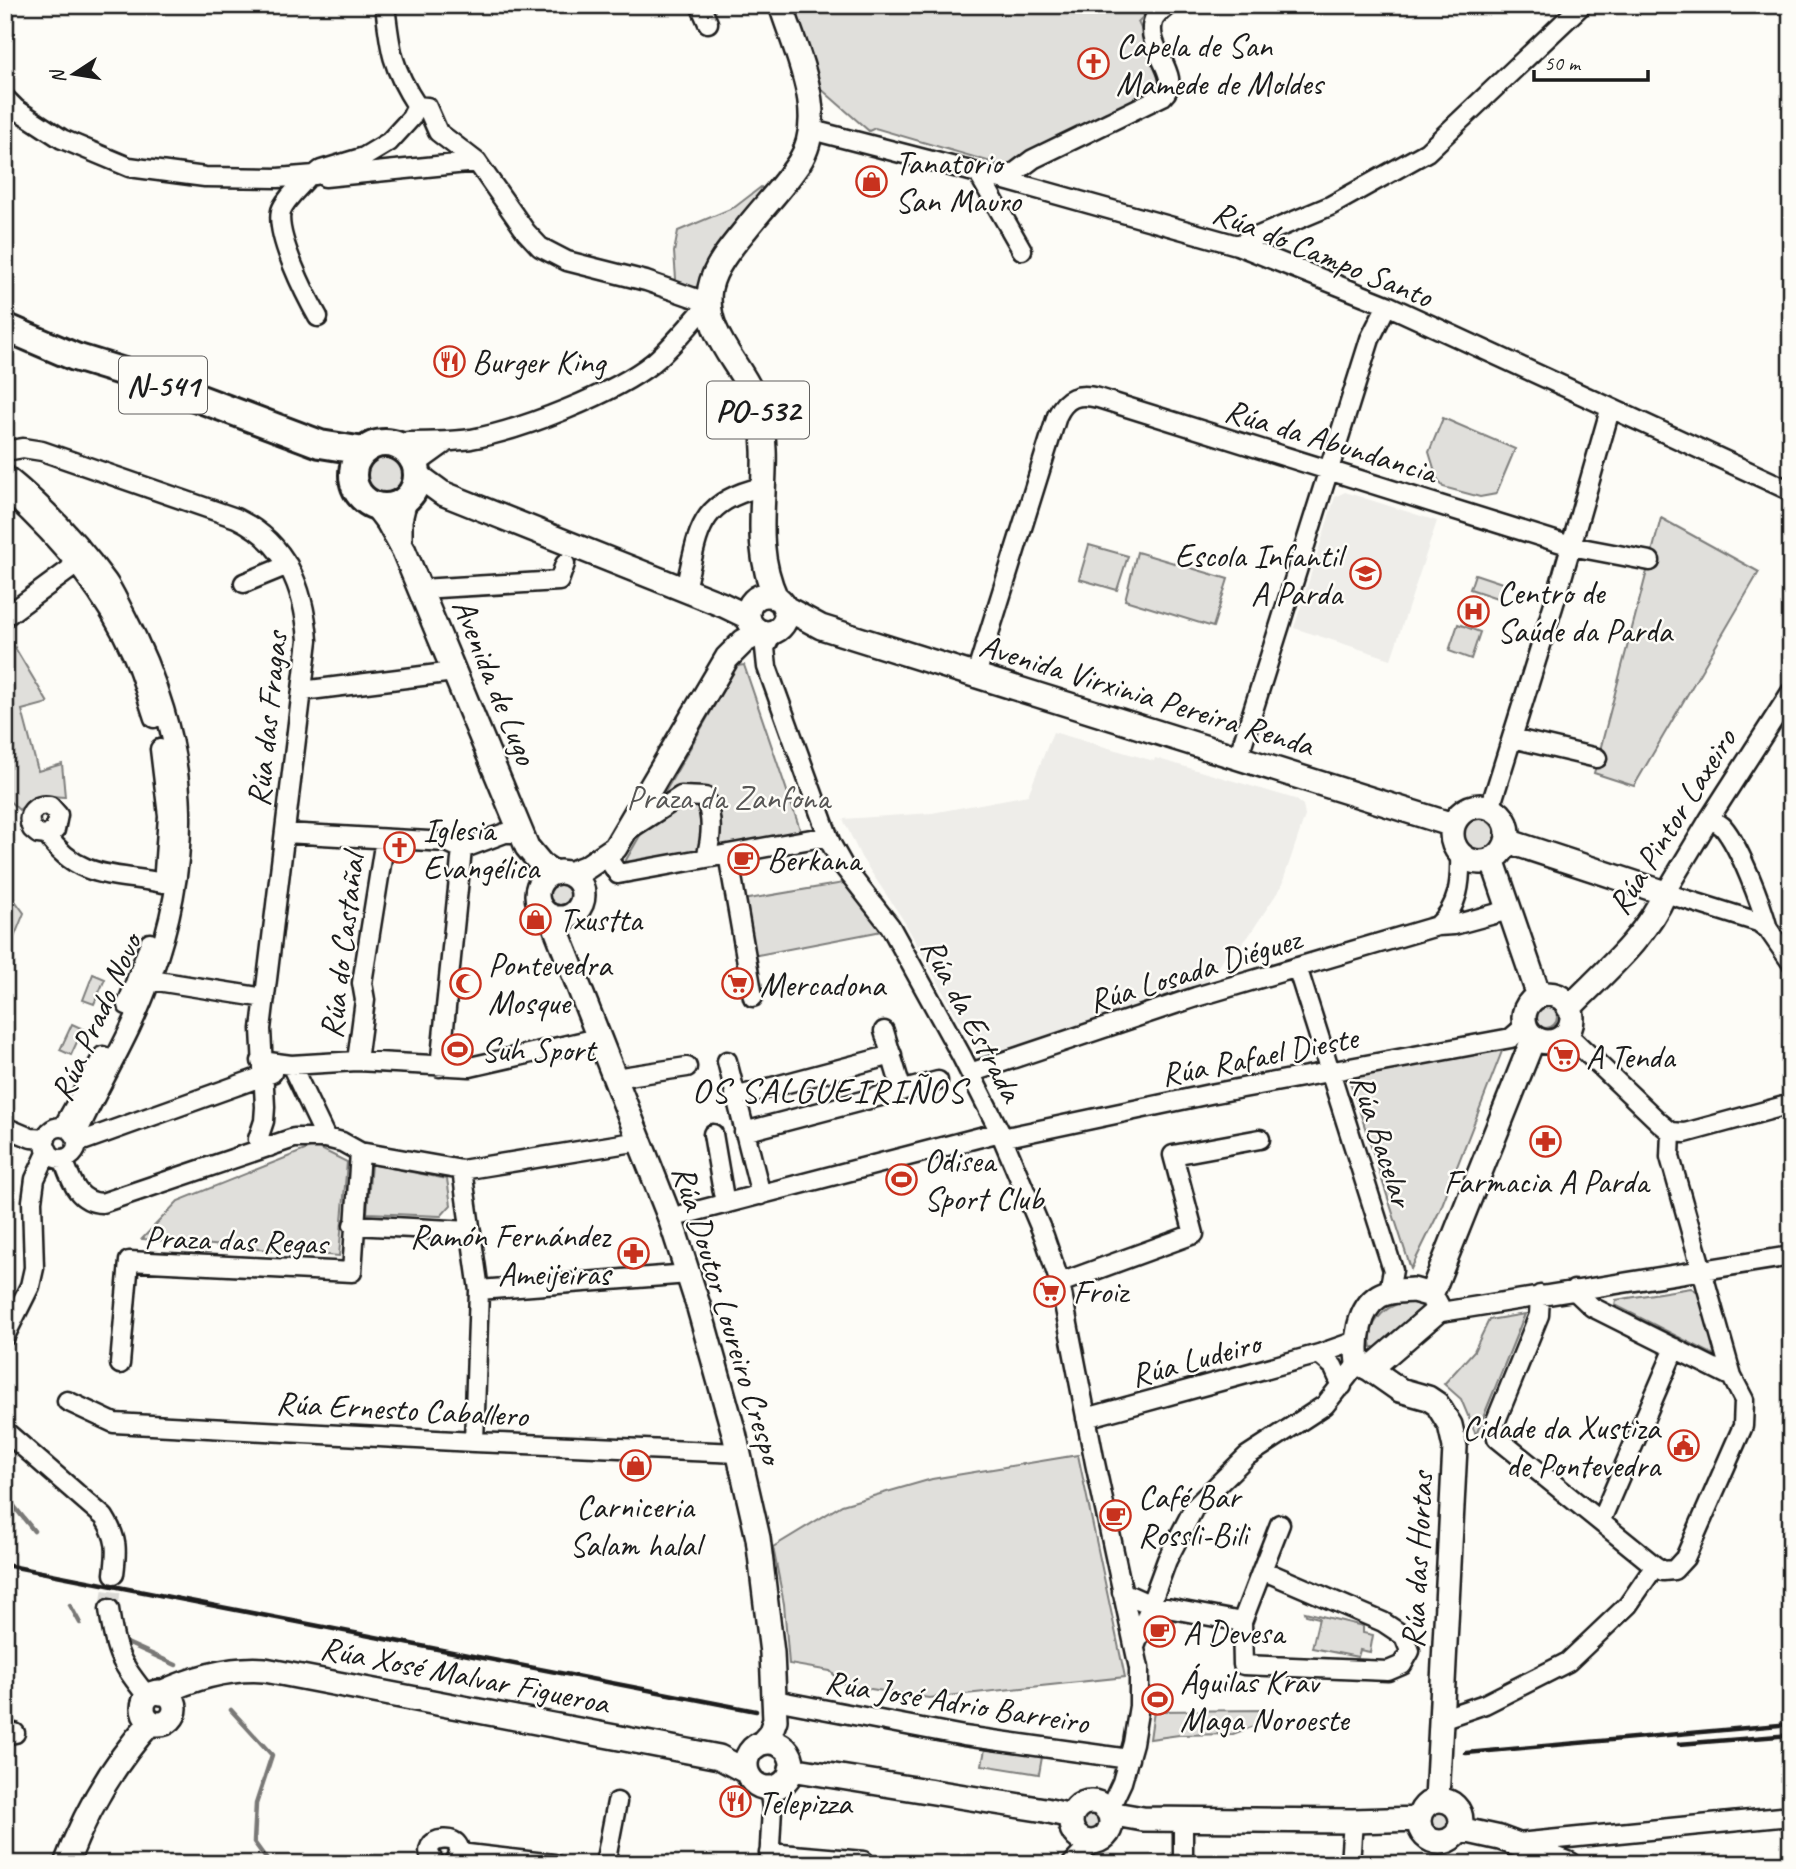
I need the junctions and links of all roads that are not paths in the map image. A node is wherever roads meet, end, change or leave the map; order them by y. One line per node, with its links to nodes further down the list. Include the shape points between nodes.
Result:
1 (385, 5): 8 (street, via 390,53)
2 (700, 5): 6 (street)
3 (781, 5): 9 (main road, PO-532, via 810,95)
4 (1168, 5): 13 (street, via 1152,24 1154,46 1170,77 1169,90 1032,159)
5 (1583, 5): 14 (street, via 1427,152 1330,206)
6 (708, 23)
7 (5, 98): 12 (street, via 62,139 129,167 205,177)
8 (417, 106): 10 (street, via 427,107 438,132); 12 (street, via 389,142 364,157)
9 (812, 130): 11 (street, Rúa do Campo Santo); 16 (main road, PO-532, via 799,162 716,272)
10 (477, 162): 12 (street); 16 (street, via 526,232 552,255)
11 (978, 173): 13 (street, Rúa do Campo Santo); 15 (street)
12 (311, 176): 18 (street, via 282,208 280,222 300,285)
13 (1005, 180): 14 (street, Rúa do Campo Santo)
14 (1237, 245): 17 (street, Rúa do Campo Santo)
15 (1022, 250)
16 (709, 303): 25 (street, via 653,362 617,386 541,419 447,442); 26 (main road, PO-532, via 714,329 758,408 763,432)
17 (1387, 305): 20 (street, Rúa do Campo Santo); 23 (street, via 1370,339)
18 (318, 317)
19 (5, 327): 22 (highway, N-541)
20 (1611, 410): 28 (street, Rúa do Campo Santo); 31 (street)
21 (5, 451): 35 (street, Rúa das Fragas, via 42,451 236,518 270,542)
22 (359, 461): 25 (highway, via 382,443); 29 (highway, N-541, via 356,488)
23 (1329, 471): 31 (street, Rúa da Abundancia); 42 (street, Rúa da Abundancia, via 1098,398 1081,395 1066,401 1057,416); 46 (street)
24 (5, 474): 74 (street, Rúa Prado Novo, via 76,541 109,584 144,650 166,719 181,810 164,938)
25 (410, 475): 29 (highway, via 390,506); 30 (main road, Avenida de Lugo); 38 (main road, Avenida Virxinia Pereira Renda, via 442,493)
26 (762, 487): 38 (street, via 710,511 701,525); 39 (main road, PO-532, via 753,589)
27 (5, 490): 33 (street, Rúa Prado Novo)
28 (1791, 491)
29 (375, 505): 30 (main road, Avenida de Lugo)
30 (400, 542): 37 (main road, Avenida de Lugo)
31 (1572, 546): 32 (street, Rúa da Abundancia); 45 (street)
32 (1650, 561)
33 (77, 564): 40 (street); 65 (street, Rúa Prado Novo, via 100,595 133,657 155,722 168,816)
34 (565, 564): 37 (street, via 559,581)
35 (288, 565): 36 (street); 43 (street, Rúa das Fragas, via 306,611)
36 (244, 583)
37 (420, 589): 41 (main road, Avenida de Lugo)
38 (685, 589): 39 (main road, Avenida Virxinia Pereira Renda)
39 (764, 616): 42 (main road, Avenida Virxinia Pereira Renda, via 821,627); 52 (main road, via 739,629 732,639 727,657); 54 (street, Rúa da Estrada, via 767,667)
40 (5, 617)
41 (454, 671): 43 (street); 56 (main road, Avenida de Lugo)
42 (976, 675): 46 (main road, Avenida Virxinia Pereira Renda)
43 (302, 691): 51 (street, Rúa das Fragas)
44 (1791, 692): 49 (street, Rúa Pintor Laxeiro)
45 (1513, 738): 47 (street); 48 (street)
46 (1238, 758): 50 (main road, Avenida Virxinia Pereira Renda)
47 (1597, 758)
48 (1490, 808): 50 (main road, via 1472,807); 57 (main road, via 1503,818)
49 (1710, 818): 67 (street, Rúa Pintor Laxeiro); 71 (street, via 1730,836)
50 (1453, 825): 60 (main road, via 1452,841)
51 (285, 833): 55 (street); 77 (street, Rúa das Fragas)
52 (624, 833): 61 (main road); 62 (street, via 681,796 705,796 712,814)
53 (47, 835): 65 (street, via 67,858 90,871)
54 (828, 836): 59 (street); 91 (street, Rúa da Estrada, via 844,867 890,926)
55 (385, 839): 58 (street, via 447,842); 84 (street, Rúa do Castañal, via 362,983 365,1000)
56 (524, 840): 58 (street, via 505,833); 64 (main road, Avenida de Lugo, via 541,866); 66 (main road, Avenida de Lugo)
57 (1507, 841): 63 (main road); 67 (main road)
58 (462, 849): 87 (street)
59 (728, 854): 62 (street); 76 (street)
60 (1460, 854): 63 (main road, via 1475,862); 70 (street, via 1454,906)
61 (606, 856): 62 (street, via 618,874); 64 (main road, via 586,883)
62 (706, 858)
63 (1492, 859): 68 (main road)
64 (568, 880): 66 (main road, via 543,880); 69 (main road, via 580,906 564,918)
65 (163, 883): 103 (street, Rúa Prado Novo, via 139,976)
66 (537, 892): 69 (main road, via 540,906)
67 (1665, 892): 71 (street, via 1751,919); 78 (main road, Rúa Pintor Laxeiro, via 1645,930)
68 (1509, 910): 70 (street, Rúa Losada Diéguez); 75 (main road)
69 (551, 916): 82 (main road, Rúa Doutor Loureiro Crespo)
70 (1437, 926): 73 (street, Rúa Losada Diéguez)
71 (1768, 929): 72 (street)
72 (1791, 962)
73 (1297, 967): 90 (street, Rúa Bacelar); 91 (street, Rúa Losada Diéguez)
74 (150, 980): 77 (street); 97 (street, Rúa Prado Novo)
75 (1538, 996): 78 (main road, via 1553,995); 80 (main road, via 1525,1012)
76 (753, 997)
77 (265, 998): 89 (street, Rúa das Fragas)
78 (1569, 1008): 81 (main road, via 1571,1021)
79 (884, 1031): 83 (street)
80 (1530, 1032): 81 (main road, via 1540,1041 1554,1041); 90 (street, Rúa Rafael Dieste); 125 (main road)
81 (1566, 1033): 101 (street)
82 (598, 1038): 87 (street, via 470,1067); 92 (main road, Rúa Doutor Loureiro Crespo)
83 (892, 1055): 94 (street); 95 (street)
84 (357, 1061): 86 (street); 87 (street)
85 (727, 1061): 95 (street)
86 (290, 1065): 89 (street); 105 (street)
87 (440, 1067)
88 (687, 1067): 92 (street)
89 (262, 1069): 98 (street); 108 (street, Rúa das Fragas, via 264,1121 258,1139)
90 (1330, 1072): 104 (street, Rúa Rafael Dieste); 123 (street, Rúa Bacelar, via 1393,1270)
91 (970, 1073): 104 (street, Rúa da Estrada)
92 (615, 1078): 107 (main road, Rúa Doutor Loureiro Crespo)
93 (938, 1081): 94 (street)
94 (902, 1091): 100 (street)
95 (735, 1097): 100 (street)
96 (1791, 1104): 101 (street, via 1685,1133)
97 (90, 1108): 98 (street, via 107,1124 132,1115); 103 (street, Rúa Prado Novo)
98 (141, 1119): 103 (street)
99 (5, 1127): 109 (street)
100 (744, 1132): 112 (street)
101 (1671, 1132): 118 (street, via 1670,1157)
102 (713, 1134): 113 (street)
103 (72, 1135): 109 (street, via 54,1129); 109 (street, via 72,1155)
104 (1001, 1135): 112 (street, Rúa Rafael Dieste); 120 (street, Rúa da Estrada)
105 (326, 1138): 108 (street, via 294,1138); 110 (street)
106 (1260, 1139): 120 (street, via 1173,1155 1194,1234)
107 (640, 1141): 111 (street); 114 (main road, Rúa Doutor Loureiro Crespo)
108 (269, 1147): 109 (street, via 102,1203 85,1199 76,1190)
109 (52, 1150): 126 (street, via 35,1179 30,1286)
110 (359, 1152): 111 (street); 115 (street, Praza das Regas)
111 (462, 1170): 116 (street)
112 (761, 1195): 113 (street, Rúa Rafael Dieste)
113 (725, 1204): 114 (street, Rúa Rafael Dieste)
114 (670, 1218): 119 (main road, Rúa Doutor Loureiro Crespo)
115 (353, 1225): 116 (street, Praza das Regas); 130 (street, Praza das Regas, via 352,1272 129,1261)
116 (471, 1231): 121 (street)
117 (1791, 1256): 118 (street)
118 (1701, 1271): 122 (street); 131 (street)
119 (689, 1275): 121 (street); 137 (main road, Rúa Doutor Loureiro Crespo)
120 (1059, 1283): 134 (street, Rúa da Estrada)
121 (479, 1290): 136 (street)
122 (1574, 1290): 124 (street); 127 (street, via 1592,1307)
123 (1390, 1292): 125 (main road, via 1413,1290); 129 (main road, via 1368,1307)
124 (1540, 1295): 125 (street); 138 (street, via 1539,1315 1497,1416 1495,1432 1501,1443)
125 (1433, 1304): 129 (main road)
126 (5, 1336)
127 (1675, 1348): 131 (street); 138 (street)
128 (1319, 1354): 129 (street, Rúa Ludeiro); 132 (street, via 1333,1366); 134 (street, Rúa Ludeiro)
129 (1360, 1358): 132 (street); 150 (main road, Rúa das Hortas, via 1400,1390 1437,1404 1455,1447)
130 (120, 1364)
131 (1732, 1377): 140 (street, via 1744,1400 1740,1437 1680,1566 1669,1572)
132 (1342, 1387): 144 (street, via 1325,1405 1247,1456 1194,1508 1167,1560)
133 (67, 1401): 136 (street, Rúa Ernesto Caballero, via 114,1423)
134 (1086, 1418): 143 (street, Rúa da Estrada)
135 (5, 1432): 142 (street, via 104,1517 114,1533)
136 (474, 1442): 137 (street, Rúa Ernesto Caballero)
137 (739, 1453): 149 (main road, Rúa Doutor Loureiro Crespo, via 761,1560)
138 (1601, 1520): 140 (street)
139 (1280, 1524): 141 (street)
140 (1655, 1566): 150 (street, via 1628,1605 1568,1662 1485,1704)
141 (1262, 1570): 146 (street); 146 (street, via 1383,1622 1404,1636 1410,1651 1402,1665 1388,1671 1243,1665)
142 (114, 1574)
143 (1122, 1592): 144 (street); 147 (street, Rúa da Estrada)
144 (1151, 1605): 146 (street); 147 (street)
145 (109, 1609): 148 (street, via 117,1653 128,1673)
146 (1242, 1622)
147 (1135, 1647): 152 (street, Rúa da Estrada, via 1139,1706)
148 (161, 1699): 151 (main road, Rúa Xosé Malvar Figueroa, via 192,1682 247,1668 725,1758); 170 (main road, via 144,1710 151,1722 96,1795)
149 (775, 1700): 151 (main road, Rúa Doutor Loureiro Crespo, via 773,1727); 152 (street, Rúa José Adrio Barreiro, via 964,1736)
150 (1441, 1720): 156 (main road, Rúa das Hortas)
151 (753, 1755): 153 (main road, via 776,1743 787,1750); 155 (main road, via 755,1783)
152 (1129, 1759): 154 (street, Rúa da Estrada)
153 (791, 1769): 155 (main road, via 784,1782); 158 (main road)
154 (1122, 1782): 161 (street, via 1123,1800); 164 (street, Rúa da Estrada)
155 (769, 1788): 168 (street)
156 (1437, 1800): 162 (main road, via 1425,1806); 166 (main road, via 1455,1806 1460,1817)
157 (617, 1802): 173 (street)
158 (1071, 1816): 164 (main road, via 1075,1835 1086,1842); 164 (main road, via 1079,1805 1098,1803)
159 (1791, 1816): 165 (street)
160 (1182, 1818): 161 (main road); 163 (main road); 176 (street)
161 (1143, 1819): 164 (main road)
162 (1419, 1819): 163 (main road); 166 (main road, via 1422,1832)
163 (1353, 1821): 177 (street)
164 (1104, 1826): 175 (street, Rúa da Estrada)
165 (1518, 1843): 166 (main road); 178 (main road)
166 (1446, 1845)
167 (456, 1858): 169 (street); 171 (street, via 453,1841 439,1839 430,1849)
168 (769, 1858): 174 (street)
169 (554, 1863): 172 (street)
170 (66, 1864)
171 (436, 1864)
172 (559, 1864)
173 (605, 1864)
174 (863, 1864)
175 (1072, 1864)
176 (1182, 1864)
177 (1350, 1864)
178 (1569, 1864)

